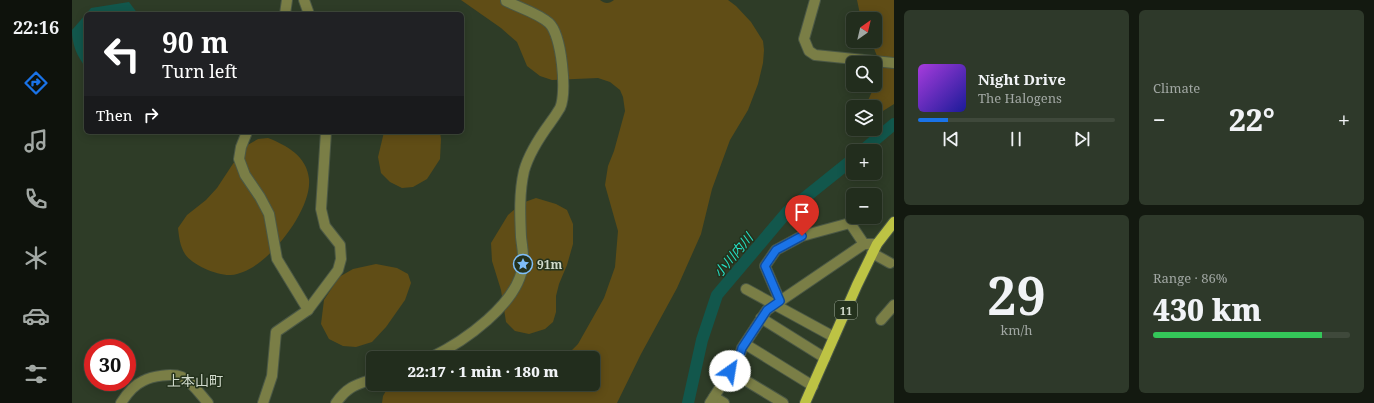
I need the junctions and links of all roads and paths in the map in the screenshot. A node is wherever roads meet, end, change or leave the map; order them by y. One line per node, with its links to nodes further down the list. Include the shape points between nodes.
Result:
1 (287, 0): 5 (street)
2 (304, 0): 6 (street)
3 (506, 0): 22 (street, via 550,24 557,36 563,87 560,108 526,162 521,184 523,264 514,290 489,319)
4 (815, 0): 7 (street, via 804,39 809,51 815,55)
5 (285, 12)
6 (308, 12)
7 (894, 63)
8 (246, 134): 17 (street, via 239,159 245,175 269,214 277,259)
9 (326, 134): 17 (street, via 321,209 325,226 340,245 340,260 338,270)
10 (894, 222): 12 (main road, 11)
11 (864, 244): 12 (street); 15 (street); 15 (street, via 850,223 802,236 776,250 765,266)
12 (875, 249): 13 (street); 20 (main road, 11)
13 (890, 263)
14 (746, 290): 15 (street)
15 (778, 303): 18 (street, via 767,310); 20 (street)
16 (894, 305): 19 (street)
17 (308, 310): 30 (street, via 276,332 272,376)
18 (761, 318): 21 (street); 23 (street)
19 (881, 320)
20 (834, 337): 23 (main road, 11)
21 (745, 344): 24 (street); 26 (street)
22 (442, 351)
23 (825, 358): 26 (main road, 11)
24 (730, 371): 27 (street); 33 (street)
25 (366, 381): 31 (street, via 343,392)
26 (813, 386): 34 (main road, 11)
27 (712, 400): 32 (street)
28 (121, 403): 29 (street, via 142,381 175,374 190,383)
29 (208, 403)
30 (263, 403)
31 (336, 403)
32 (724, 403)
33 (783, 403)
34 (805, 403)

